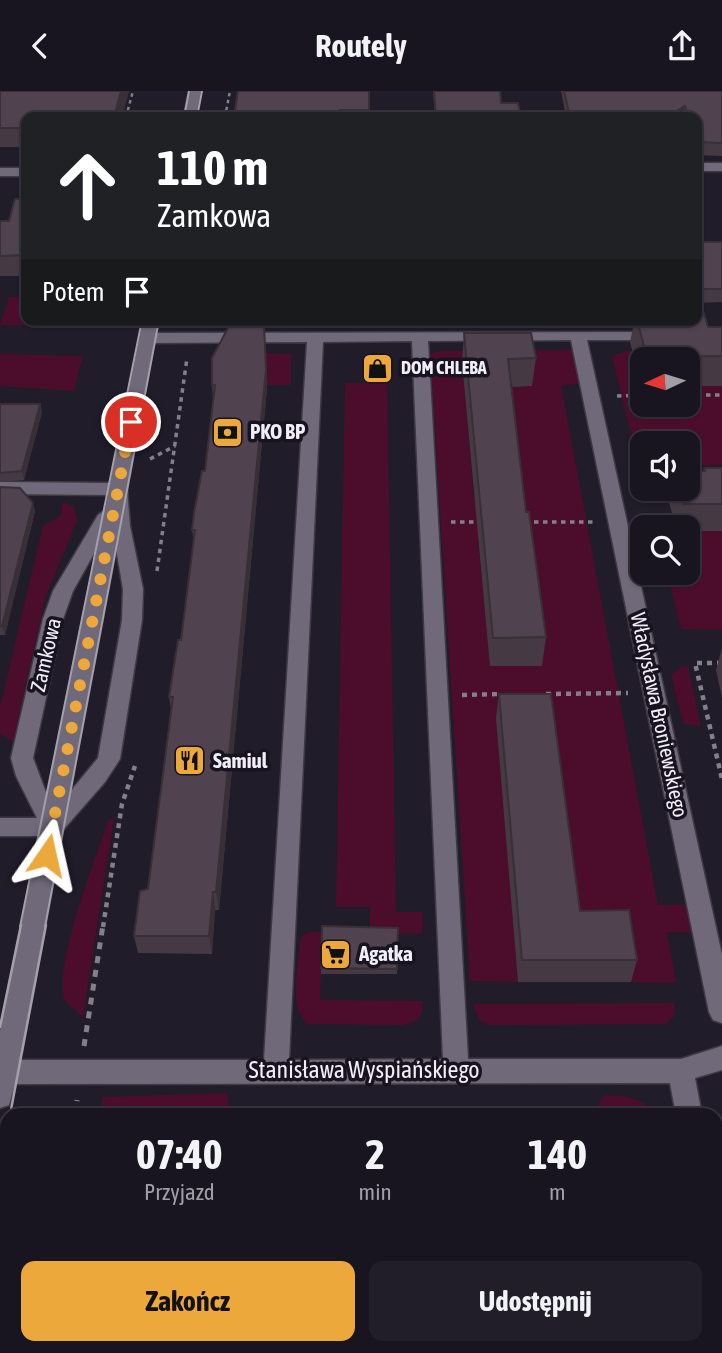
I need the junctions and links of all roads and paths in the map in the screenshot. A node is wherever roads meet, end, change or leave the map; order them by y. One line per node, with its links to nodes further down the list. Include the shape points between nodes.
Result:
1 (133, 91): 4 (path)
2 (195, 91): 5 (street)
3 (230, 91): 6 (path)
4 (127, 112)
5 (191, 112)
6 (226, 112)
7 (702, 167): 8 (street)
8 (722, 167)
9 (0, 172): 10 (street)
10 (21, 172)
11 (150, 326): 16 (street, Zamkowa)
12 (683, 334): 13 (street)
13 (578, 335): 14 (street); 26 (street, Władysława Broniewskiego)
14 (420, 336): 15 (street); 38 (street)
15 (315, 337): 16 (street); 37 (street)
16 (148, 338): 22 (street, Zamkowa)
17 (617, 395): 20 (path)
18 (700, 395): 19 (path)
19 (722, 395)
20 (630, 396)
21 (0, 488): 22 (street)
22 (118, 489): 34 (street); 34 (street, Zamkowa, via 133,589 132,619 109,759 100,777); 34 (street, Zamkowa, via 60,601 22,758 24,776 45,805)
23 (447, 522): 24 (path)
24 (486, 522)
25 (513, 522): 26 (path)
26 (618, 522): 28 (street, Władysława Broniewskiego)
27 (722, 663): 32 (path, via 695,663)
28 (654, 693): 30 (path); 35 (street, Władysława Broniewskiego)
29 (510, 694): 31 (path)
30 (536, 694)
31 (457, 695)
32 (722, 779)
33 (0, 827): 34 (street)
34 (52, 827): 40 (street, Zamkowa)
35 (722, 1012)
36 (722, 1058): 39 (street, Stanisława Wyspiańskiego)
37 (276, 1070): 38 (street, Stanisława Wyspiańskiego); 40 (street, Stanisława Wyspiańskiego)
38 (456, 1070): 39 (street, Stanisława Wyspiańskiego)
39 (681, 1071): 41 (street)
40 (2, 1084)
41 (688, 1108)

